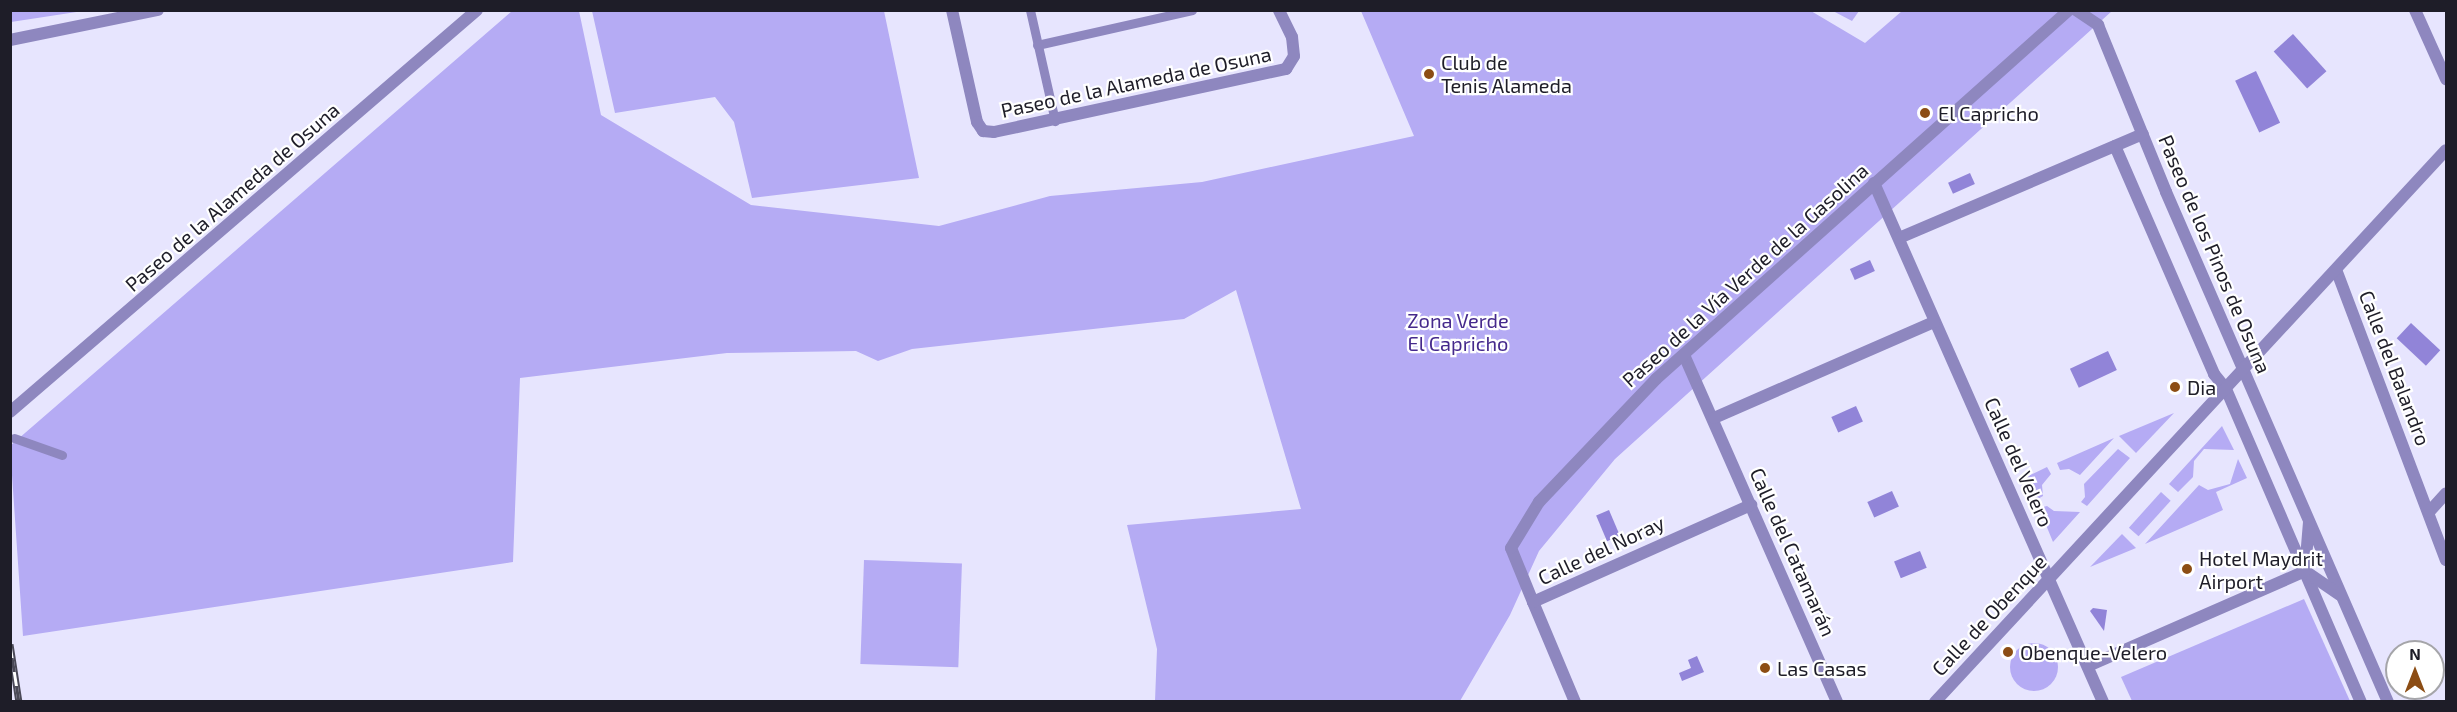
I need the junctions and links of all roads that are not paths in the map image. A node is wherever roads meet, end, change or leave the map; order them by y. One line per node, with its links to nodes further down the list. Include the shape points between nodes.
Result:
1 (158, 10): 11 (street)
2 (477, 10): 28 (street, Paseo de la Alameda de Osuna)
3 (952, 10): 17 (street, Paseo de la Alameda de Osuna, via 982,131)
4 (1030, 10): 14 (street)
5 (1192, 10): 10 (street)
6 (1279, 10): 17 (street, Paseo de la Alameda de Osuna, via 1292,37 1294,56 1286,69)
7 (2069, 10): 21 (street, Paseo de la Vía Verde de la Gasolina)
8 (2076, 10): 18 (street, Paseo de los Pinos de Osuna, via 2098,25)
9 (2415, 10): 15 (street)
10 (1178, 12): 14 (street)
11 (67, 27): 12 (street); 13 (street)
12 (10, 31)
13 (10, 40)
14 (1038, 45): 17 (street)
15 (2441, 61): 16 (street)
16 (2446, 79)
17 (1054, 121)
18 (2143, 134): 19 (street); 26 (street, Paseo de los Pinos de Osuna)
19 (2115, 147): 22 (street); 27 (street, Paseo de los Pinos de Osuna, via 2214,374)
20 (2446, 150): 23 (street, Calle del Balandro)
21 (1874, 183): 22 (street, Calle del Velero); 25 (street, Paseo de la Vía Verde de la Gasolina)
22 (1899, 238): 24 (street, Calle del Velero)
23 (2337, 272): 26 (street, Calle del Balandro); 34 (street, Calle del Balandro)
24 (1934, 322): 29 (street); 38 (street, Calle del Velero)
25 (1684, 355): 29 (street, Calle del Catamarán); 40 (street, Paseo de la Vía Verde de la Gasolina, via 1588,448 1539,502 1514,538 1511,548)
26 (2244, 371): 27 (street, Calle de Obenque); 35 (street, Paseo de los Pinos de Osuna)
27 (2226, 389): 37 (street, Paseo de los Pinos de Osuna); 38 (street, Calle de Obenque)
28 (10, 412)
29 (1714, 418): 33 (street, Calle del Catamarán)
30 (14, 438): 31 (street)
31 (62, 455)
32 (2446, 493): 34 (street)
33 (1751, 505): 40 (street, Calle del Noray); 43 (street, Calle del Catamarán)
34 (2429, 512): 36 (street, Calle del Balandro)
35 (2309, 522): 37 (street, Paseo de los Pinos de Osuna); 39 (street, Paseo de los Pinos de Osuna)
36 (2446, 560)
37 (2305, 571): 39 (street); 41 (street); 46 (street, Paseo de los Pinos de Osuna)
38 (2049, 577): 41 (street, Calle del Velero); 44 (street, Calle de Obenque)
39 (2340, 595): 47 (street, Paseo de los Pinos de Osuna)
40 (1533, 603): 42 (street, Calle del Noray)
41 (2088, 666): 45 (street, Calle del Velero)
42 (1575, 702)
43 (1837, 702)
44 (1935, 702)
45 (2103, 702)
46 (2361, 702)
47 (2388, 702)

